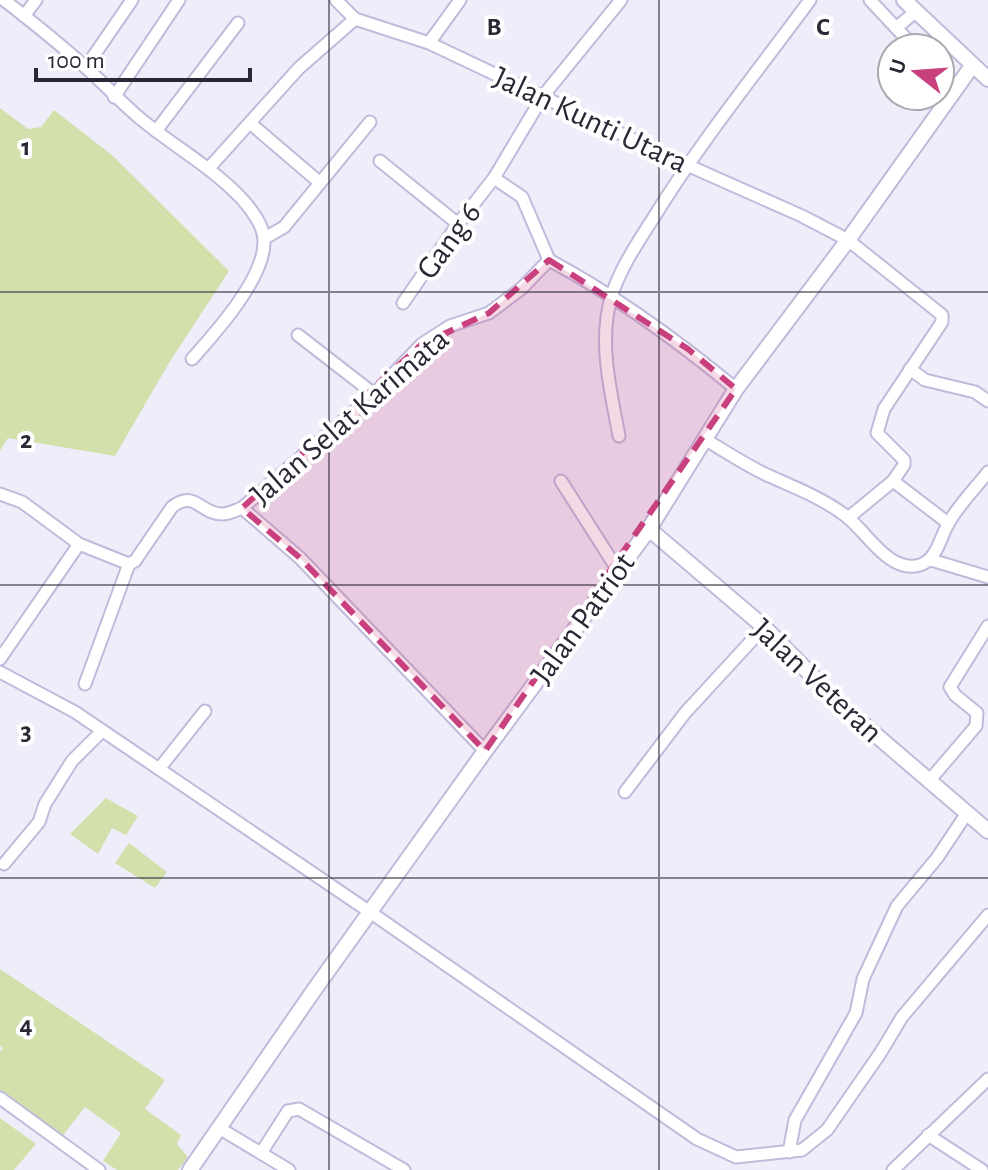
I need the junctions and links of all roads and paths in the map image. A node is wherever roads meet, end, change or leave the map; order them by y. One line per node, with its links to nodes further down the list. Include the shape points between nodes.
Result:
1 (4, 0): 12 (street)
2 (36, 0): 12 (street)
3 (179, 0): 22 (street)
4 (336, 0): 13 (street, Jalan Kunti Utara)
5 (460, 0): 17 (street)
6 (621, 0): 21 (street, Gang 6)
7 (810, 0): 27 (street)
8 (870, 0): 15 (street)
9 (904, 0): 11 (street)
10 (129, 1): 19 (street)
11 (915, 12): 15 (street); 18 (street)
12 (24, 16): 19 (street)
13 (355, 19): 17 (street, Jalan Kunti Utara); 24 (street, via 299,68)
14 (238, 23): 25 (street)
15 (896, 28): 16 (street)
16 (900, 32)
17 (429, 43): 21 (street, Jalan Kunti Utara)
18 (972, 66): 20 (street); 33 (street, Jalan Patriot)
19 (86, 67): 22 (street)
20 (988, 79)
21 (543, 96): 27 (street, Jalan Kunti Utara); 29 (street, Gang 6)
22 (114, 97): 25 (street)
23 (370, 122): 30 (street)
24 (250, 123): 28 (street); 30 (street)
25 (156, 131): 28 (street)
26 (380, 161): 31 (street)
27 (687, 165): 33 (street, Jalan Kunti Utara); 35 (street, via 637,243)
28 (209, 168): 32 (street, via 244,201)
29 (494, 178): 31 (street, Gang 6); 34 (street, Gang 6, via 522,197)
30 (319, 182): 32 (street, via 284,227)
31 (458, 224): 36 (street, Gang 6)
32 (265, 238): 38 (street, via 257,271 228,319)
33 (848, 240): 39 (street, Jalan Kunti Utara, via 942,315); 40 (street, Jalan Patriot)
34 (549, 260): 35 (street); 41 (street, Jalan Selat Karimata, via 489,313 450,326 422,344)
35 (611, 297): 40 (street); 43 (street, via 605,343)
36 (403, 303)
37 (298, 335): 41 (street)
38 (192, 359)
39 (910, 369): 42 (street, via 925,380 975,392); 47 (street, via 876,427 878,436 904,460)
40 (736, 389): 44 (street, Jalan Patriot)
41 (374, 394): 49 (street, Jalan Selat Karimata)
42 (988, 401)
43 (619, 436)
44 (706, 440): 50 (street, via 764,474 808,491); 52 (street, Jalan Patriot)
45 (988, 472): 51 (street)
46 (561, 481): 56 (street)
47 (893, 481): 50 (street); 51 (street)
48 (0, 494): 53 (street, via 22,502)
49 (242, 508): 55 (street, Jalan Selat Karimata, via 218,514 190,500 180,501); 65 (street, via 300,558)
50 (848, 518): 54 (street, via 893,560 919,566)
51 (948, 523): 54 (street)
52 (649, 529): 56 (street, Jalan Patriot); 59 (street, Jalan Veteran)
53 (79, 544): 55 (street); 60 (street)
54 (931, 560): 57 (street)
55 (129, 564): 62 (street)
56 (617, 569): 65 (street, Jalan Patriot)
57 (988, 577)
58 (988, 626): 67 (street, via 950,687 977,713 976,726)
59 (764, 627): 67 (street, Jalan Veteran, via 842,706); 68 (street, via 685,713)
60 (0, 659)
61 (0, 672): 64 (street)
62 (85, 684)
63 (205, 711): 66 (street)
64 (102, 731): 66 (street); 71 (street, via 72,761 39,822)
65 (485, 751): 72 (street, Jalan Patriot)
66 (159, 769): 72 (street)
67 (929, 781): 69 (street, Jalan Veteran)
68 (625, 792)
69 (967, 813): 70 (street, Jalan Veteran); 78 (street, via 897,906 863,979 856,1013 795,1120)
70 (988, 831)
71 (4, 864)
72 (370, 912): 76 (street, Jalan Patriot); 78 (street, via 704,1143 736,1157)
73 (988, 915): 78 (street, via 902,1017 827,1130 802,1150)
74 (988, 1079): 77 (street)
75 (0, 1098): 80 (street)
76 (223, 1130): 79 (street); 81 (street, Jalan Patriot)
77 (928, 1135): 84 (street); 85 (street)
78 (789, 1152)
79 (261, 1153): 82 (street); 83 (street, via 288,1111 299,1109)
80 (99, 1170)
81 (190, 1170)
82 (289, 1170)
83 (404, 1170)
84 (893, 1170)
85 (982, 1170)

